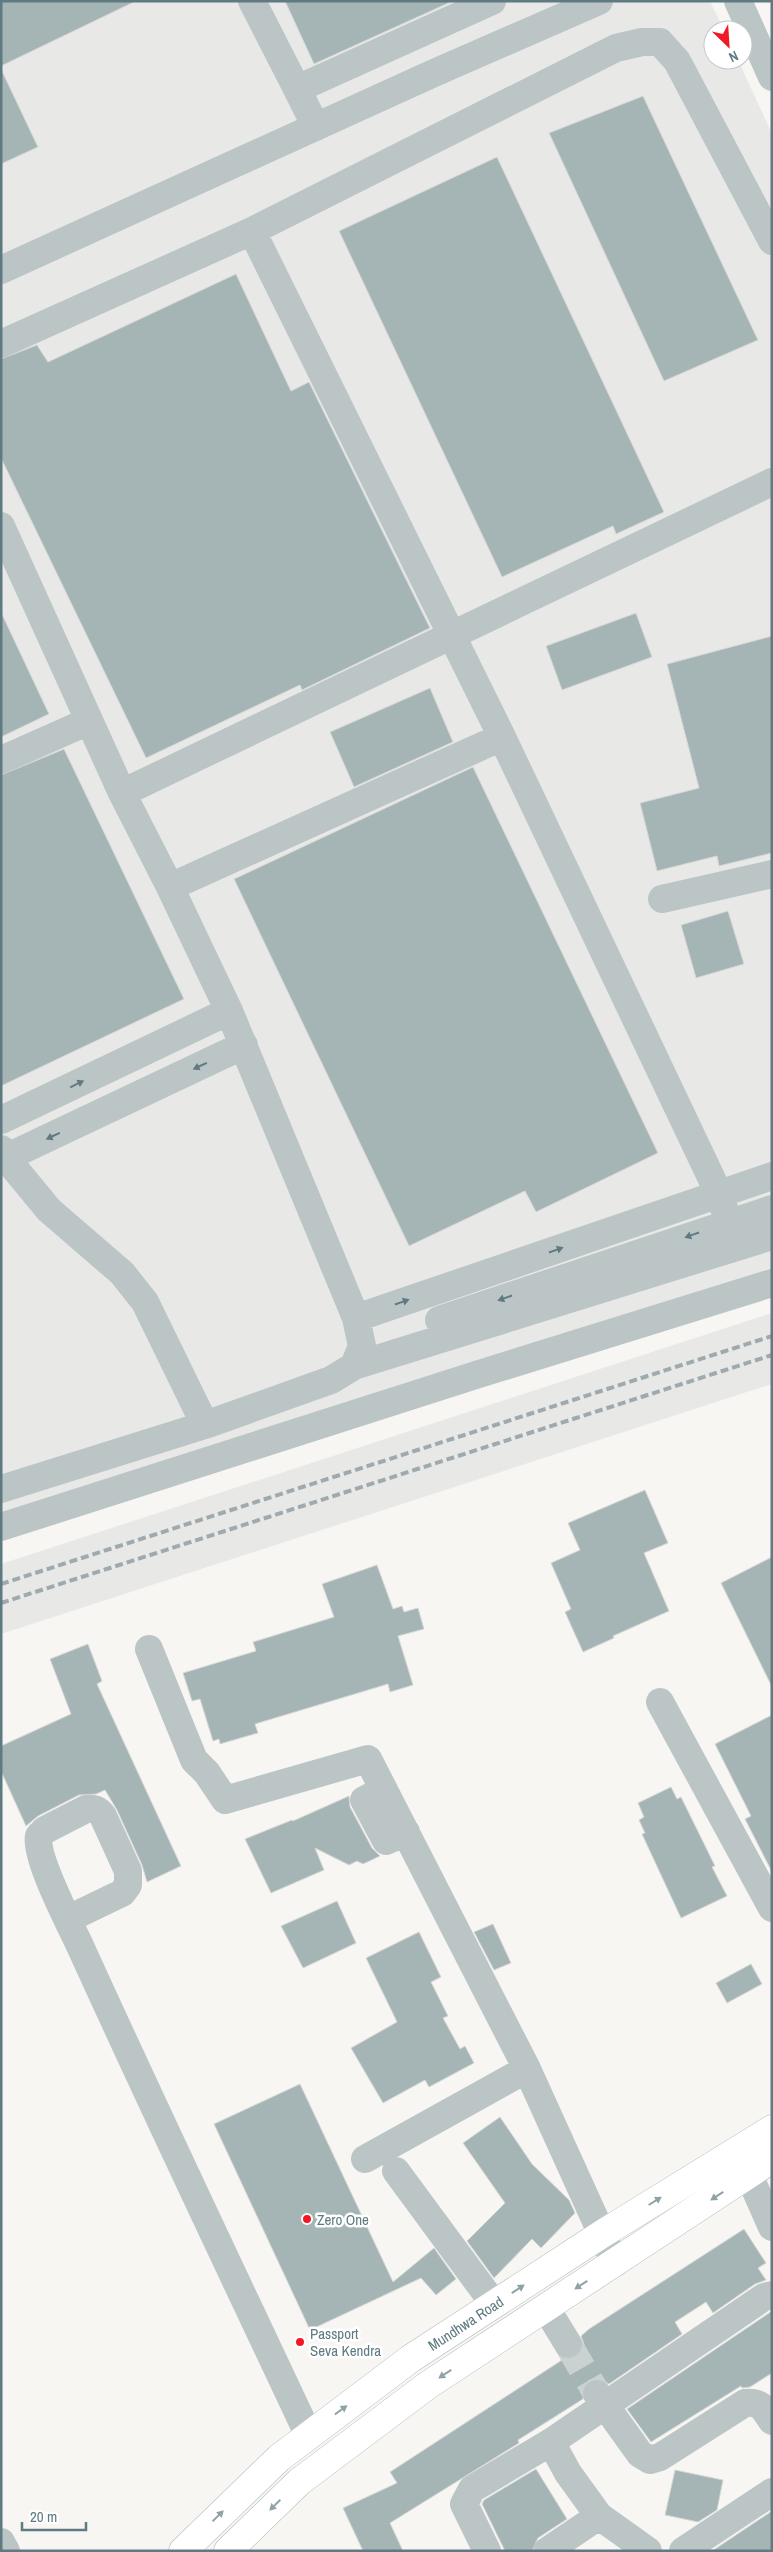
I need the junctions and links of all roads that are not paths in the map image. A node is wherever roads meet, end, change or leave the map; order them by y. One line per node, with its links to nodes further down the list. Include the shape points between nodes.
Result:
1 (252, 1): 6 (street)
2 (599, 1): 7 (street)
3 (738, 1): 5 (street)
4 (475, 5): 6 (street)
5 (772, 78)
6 (297, 89): 7 (street)
7 (316, 127): 10 (street)
8 (252, 231): 9 (street, via 616,48 660,42 678,61); 11 (street); 14 (street)
9 (772, 241)
10 (1, 270)
11 (1, 344)
12 (772, 482): 14 (street)
13 (1, 526): 15 (street)
14 (450, 636): 16 (street); 18 (street)
15 (89, 720): 17 (street); 18 (street)
16 (502, 737): 20 (street); 27 (street)
17 (1, 760)
18 (122, 793): 20 (street)
19 (772, 874): 21 (street)
20 (170, 887): 22 (street)
21 (662, 900)
22 (229, 1011): 23 (street); 24 (street, one-way to 22)
23 (244, 1045): 25 (street, one-way to 25); 32 (street)
24 (1, 1120)
25 (3, 1156): 34 (street, via 49,1210 122,1274 145,1302)
26 (772, 1176): 27 (street)
27 (720, 1194): 29 (street); 32 (street, one-way to 27)
28 (772, 1208): 29 (street)
29 (729, 1223): 33 (street, one-way to 33)
30 (772, 1236): 33 (street)
31 (772, 1283): 36 (street)
32 (356, 1318): 33 (street)
33 (358, 1356): 34 (street, via 331,1380)
34 (205, 1425): 35 (street)
35 (1, 1490)
36 (1, 1527)
37 (148, 1649): 41 (street, via 194,1760 225,1800 368,1759)
38 (660, 1702): 39 (street)
39 (772, 1908)
40 (68, 1919): 56 (street)
41 (527, 2069): 43 (street); 48 (street)
42 (772, 2129): 48 (main road, Mundhwa Road, one-way to 42)
43 (365, 2159)
44 (772, 2159): 46 (main road)
45 (396, 2171): 51 (street)
46 (749, 2175): 47 (street); 49 (main road, one-way to 49)
47 (772, 2228)
48 (602, 2234): 49 (street); 51 (main road, Mundhwa Road, one-way to 48)
49 (615, 2263): 52 (main road, one-way to 52)
50 (772, 2295): 54 (street)
51 (494, 2304): 56 (main road, Mundhwa Road, one-way to 51, via 410,2359)
52 (546, 2308): 53 (street); 59 (main road, one-way to 59, via 428,2386)
53 (568, 2344)
54 (601, 2400): 55 (street, via 640,2454 650,2460 660,2457 745,2403 754,2402); 57 (street)
55 (769, 2409)
56 (308, 2434): 58 (main road, Mundhwa Road)
57 (551, 2442): 61 (street, via 568,2473); 67 (street, via 472,2489 464,2504)
58 (279, 2458): 59 (main road); 65 (main road, Mundhwa Road, one-way to 58)
59 (299, 2482): 66 (main road, one-way to 66)
60 (772, 2492): 69 (street)
61 (599, 2516): 63 (street); 68 (street)
62 (1, 2542): 64 (street)
63 (643, 2549)
64 (6, 2551)
65 (183, 2551)
66 (228, 2551)
67 (487, 2551)
68 (547, 2551)
69 (682, 2551)

